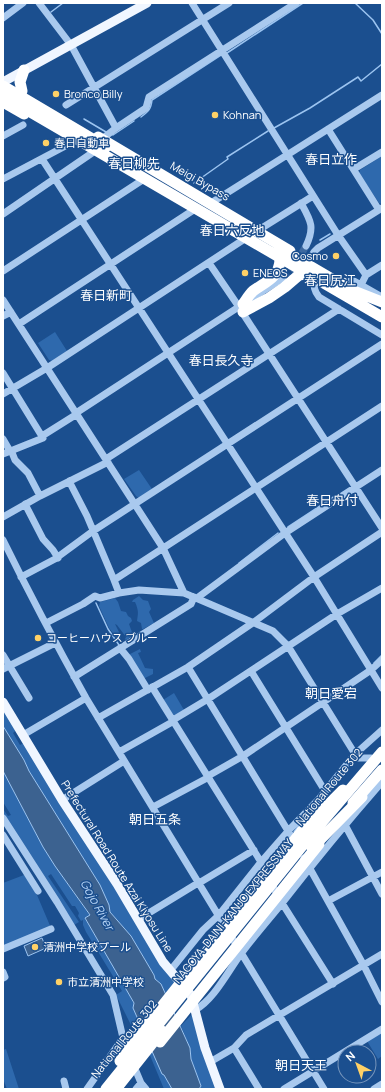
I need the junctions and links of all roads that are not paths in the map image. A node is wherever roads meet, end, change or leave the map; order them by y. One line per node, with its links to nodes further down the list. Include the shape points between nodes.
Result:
1 (23, 3): 7 (street)
2 (39, 3): 9 (street)
3 (147, 3): 9 (main road)
4 (192, 3): 8 (street)
5 (229, 3): 8 (street)
6 (296, 3): 10 (street)
7 (3, 18)
8 (202, 20): 10 (street); 13 (street)
9 (70, 45): 11 (main road); 13 (street)
10 (222, 50): 20 (street, via 149,97 146,108); 27 (street)
11 (24, 70): 12 (main road); 14 (highway, via 20,79)
12 (3, 83): 14 (highway, Meigi Bypass); 55 (highway, bridge)
13 (94, 88): 18 (street); 20 (street)
14 (22, 92): 23 (highway, Meigi Bypass)
15 (382, 95): 21 (street)
16 (3, 96): 55 (highway, bridge)
17 (3, 102): 24 (highway)
18 (66, 105)
19 (23, 125): 22 (street)
20 (116, 128): 23 (street)
21 (328, 129): 27 (street); 29 (street)
22 (3, 136)
23 (102, 139): 34 (highway, Meigi Bypass)
24 (73, 142): 26 (highway); 28 (street)
25 (382, 152): 29 (street)
26 (92, 153): 31 (street); 32 (highway)
27 (288, 155): 33 (street); 34 (street)
28 (42, 159): 30 (street); 31 (street)
29 (354, 169): 36 (street)
30 (3, 179)
31 (55, 179): 38 (street); 39 (street)
32 (141, 182): 37 (highway); 39 (street)
33 (313, 196): 35 (street); 41 (street)
34 (211, 203): 40 (highway, Meigi Bypass)
35 (301, 203): 40 (street); 43 (street, via 312,229)
36 (381, 209): 41 (street)
37 (192, 211): 42 (highway); 47 (street)
38 (3, 214)
39 (82, 220): 47 (street); 49 (street)
40 (258, 231): 45 (highway, Meigi Bypass)
41 (338, 235): 45 (street, via 315,250); 50 (street)
42 (243, 240): 44 (highway); 46 (street)
43 (306, 246)
44 (280, 260): 51 (highway); 61 (highway, via 278,270 272,279 254,291)
45 (308, 262): 53 (highway, Meigi Bypass)
46 (209, 263): 59 (street); 61 (street)
47 (111, 264): 59 (street); 67 (street)
48 (382, 265): 50 (street)
49 (3, 271)
50 (366, 275): 54 (street)
51 (310, 277): 61 (highway, via 299,275 268,298); 62 (street, via 319,297); 65 (highway)
52 (283, 278): 61 (street)
53 (340, 282): 54 (street, via 353,281); 60 (highway, Meigi Bypass)
54 (361, 285): 56 (street)
55 (346, 292): 58 (highway, bridge); 60 (highway, bridge); 65 (highway, bridge); 66 (highway, bridge, via 354,305)
56 (382, 297)
57 (3, 300): 63 (street)
58 (382, 302)
59 (139, 308): 70 (street); 72 (street)
60 (382, 308)
61 (240, 309): 70 (street); 71 (street)
62 (339, 309): 68 (street); 71 (street)
63 (11, 312): 64 (street); 67 (street)
64 (3, 316)
65 (382, 318)
66 (382, 323)
67 (19, 324): 72 (street)
68 (382, 335)
69 (382, 344): 76 (street)
70 (168, 352): 77 (street); 79 (street)
71 (269, 354): 76 (street); 77 (street)
72 (47, 368): 74 (street); 79 (street)
73 (3, 373): 74 (street)
74 (12, 389): 75 (street); 80 (street)
75 (3, 394)
76 (298, 398): 82 (street); 83 (street)
77 (199, 400): 83 (street); 85 (street)
78 (382, 406): 82 (street)
79 (76, 413): 80 (street); 85 (street)
80 (42, 436): 84 (street, via 43,438)
81 (3, 439): 84 (street)
82 (326, 442): 88 (street); 89 (street)
83 (228, 444): 88 (street); 92 (street)
84 (8, 452): 90 (street, via 28,473)
85 (107, 461): 87 (street); 92 (street)
86 (382, 470): 89 (street)
87 (69, 481): 90 (street); 95 (street)
88 (256, 488): 97 (street); 99 (street)
89 (355, 488): 94 (street); 97 (street)
90 (40, 496): 91 (street)
91 (25, 504): 93 (street); 100 (street, via 43,539)
92 (135, 504): 95 (street); 99 (street)
93 (3, 517)
94 (382, 528)
95 (93, 531): 100 (street); 103 (street)
96 (382, 532): 102 (street)
97 (285, 533): 102 (street); 107 (street)
98 (3, 540): 101 (street)
99 (163, 548): 103 (street); 106 (street)
100 (58, 558): 101 (street)
101 (21, 577): 110 (street)
102 (314, 577): 108 (street); 109 (street)
103 (114, 580): 105 (street)
104 (382, 588): 108 (street)
105 (119, 593): 106 (street, via 139,590); 110 (street, via 100,598 95,596)
106 (184, 593): 107 (street)
107 (195, 598): 109 (street); 113 (street, via 191,604)
108 (337, 614): 112 (street); 118 (street)
109 (254, 622): 112 (street, via 273,631); 117 (street)
110 (46, 623): 111 (street)
111 (55, 643): 116 (street); 120 (street)
112 (288, 646): 119 (street); 127 (street)
113 (120, 648): 120 (street); 122 (street)
114 (3, 655): 116 (street)
115 (382, 660): 118 (street)
116 (6, 667): 123 (street)
117 (188, 667): 122 (street); 125 (street)
118 (371, 670): 121 (street); 127 (street)
119 (251, 671): 125 (street); 130 (street)
120 (74, 677): 124 (street)
121 (382, 688)
122 (150, 689): 128 (street); 129 (street)
123 (29, 698)
124 (86, 698): 128 (street); 132 (street)
125 (208, 699): 129 (street); 136 (street)
126 (3, 702): 132 (main road, Prefectural Road Route Azai Kiyosu Line)
127 (323, 702): 130 (street); 137 (street)
128 (98, 718): 134 (street)
129 (173, 721): 134 (street); 142 (street)
130 (286, 727): 136 (street); 144 (street)
131 (382, 730): 137 (street)
132 (23, 735): 145 (main road, Prefectural Road Route Azai Kiyosu Line)
133 (382, 745): 138 (highway, National Route 302)
134 (119, 752): 139 (street)
135 (382, 752): 188 (highway, NAGOYA-DAINI-KANJO EXPRESSWAY, bridge, via 311,835)
136 (243, 756): 142 (street); 149 (street)
137 (354, 756): 138 (street); 144 (street)
138 (371, 758): 150 (highway, National Route 302)
139 (124, 761): 145 (street); 146 (street)
140 (382, 763): 158 (highway, NAGOYA-DAINI-KANJO EXPRESSWAY, bridge)
141 (382, 770): 182 (highway, bridge, via 319,844)
142 (208, 777): 146 (street); 152 (street)
143 (381, 783): 148 (street); 158 (highway, bridge, via 328,831)
144 (326, 791): 149 (street)
145 (62, 800): 164 (main road, Prefectural Road Route Azai Kiyosu Line)
146 (153, 807): 157 (street)
147 (3, 818): 178 (street, via 113,995)
148 (345, 825): 154 (street); 156 (street)
149 (289, 830): 153 (street); 154 (street)
150 (304, 833): 187 (highway, National Route 302, bridge); 187 (highway, bridge, via 135,1040)
151 (3, 835): 159 (street)
152 (254, 850): 153 (street); 157 (street)
153 (261, 862): 162 (street); 163 (street)
154 (310, 868): 161 (street); 162 (street)
155 (382, 872): 156 (street)
156 (373, 877): 160 (street); 161 (street)
157 (199, 883): 163 (street); 164 (street)
158 (276, 889): 189 (highway, NAGOYA-DAINI-KANJO EXPRESSWAY, bridge)
159 (38, 891)
160 (382, 894)
161 (328, 901): 169 (street)
162 (282, 903): 167 (street); 173 (street)
163 (219, 915): 167 (street); 170 (street, via 203,930)
164 (139, 919): 170 (main road, Prefectural Road Route Azai Kiyosu Line)
165 (51, 929): 166 (street)
166 (3, 949)
167 (242, 953): 175 (street, via 204,1004); 176 (street)
168 (382, 954): 169 (street)
169 (363, 964): 173 (street); 174 (street)
170 (170, 971): 175 (main road, Prefectural Road Route Azai Kiyosu Line, via 191,994)
171 (3, 972): 172 (street)
172 (3, 978)
173 (333, 984): 176 (street)
174 (382, 1002)
175 (195, 1010): 180 (main road, Prefectural Road Route Azai Kiyosu Line)
176 (280, 1015): 179 (street, via 246,1035); 181 (street)
177 (382, 1029): 181 (street)
178 (123, 1038): 182 (street); 185 (street)
179 (234, 1048): 180 (street); 194 (street)
180 (210, 1062): 193 (main road, Prefectural Road Route Azai Kiyosu Line)
181 (313, 1071): 195 (street); 196 (street)
182 (136, 1080): 190 (highway); 191 (street); 192 (street)
183 (64, 1081): 186 (street)
184 (382, 1084): 197 (street)
185 (88, 1088)
186 (66, 1089)
187 (101, 1089)
188 (106, 1089)
189 (116, 1089)
190 (122, 1089)
191 (136, 1089)
192 (146, 1089)
193 (220, 1089)
194 (259, 1089)
195 (284, 1089)
196 (324, 1089)
197 (374, 1089)

